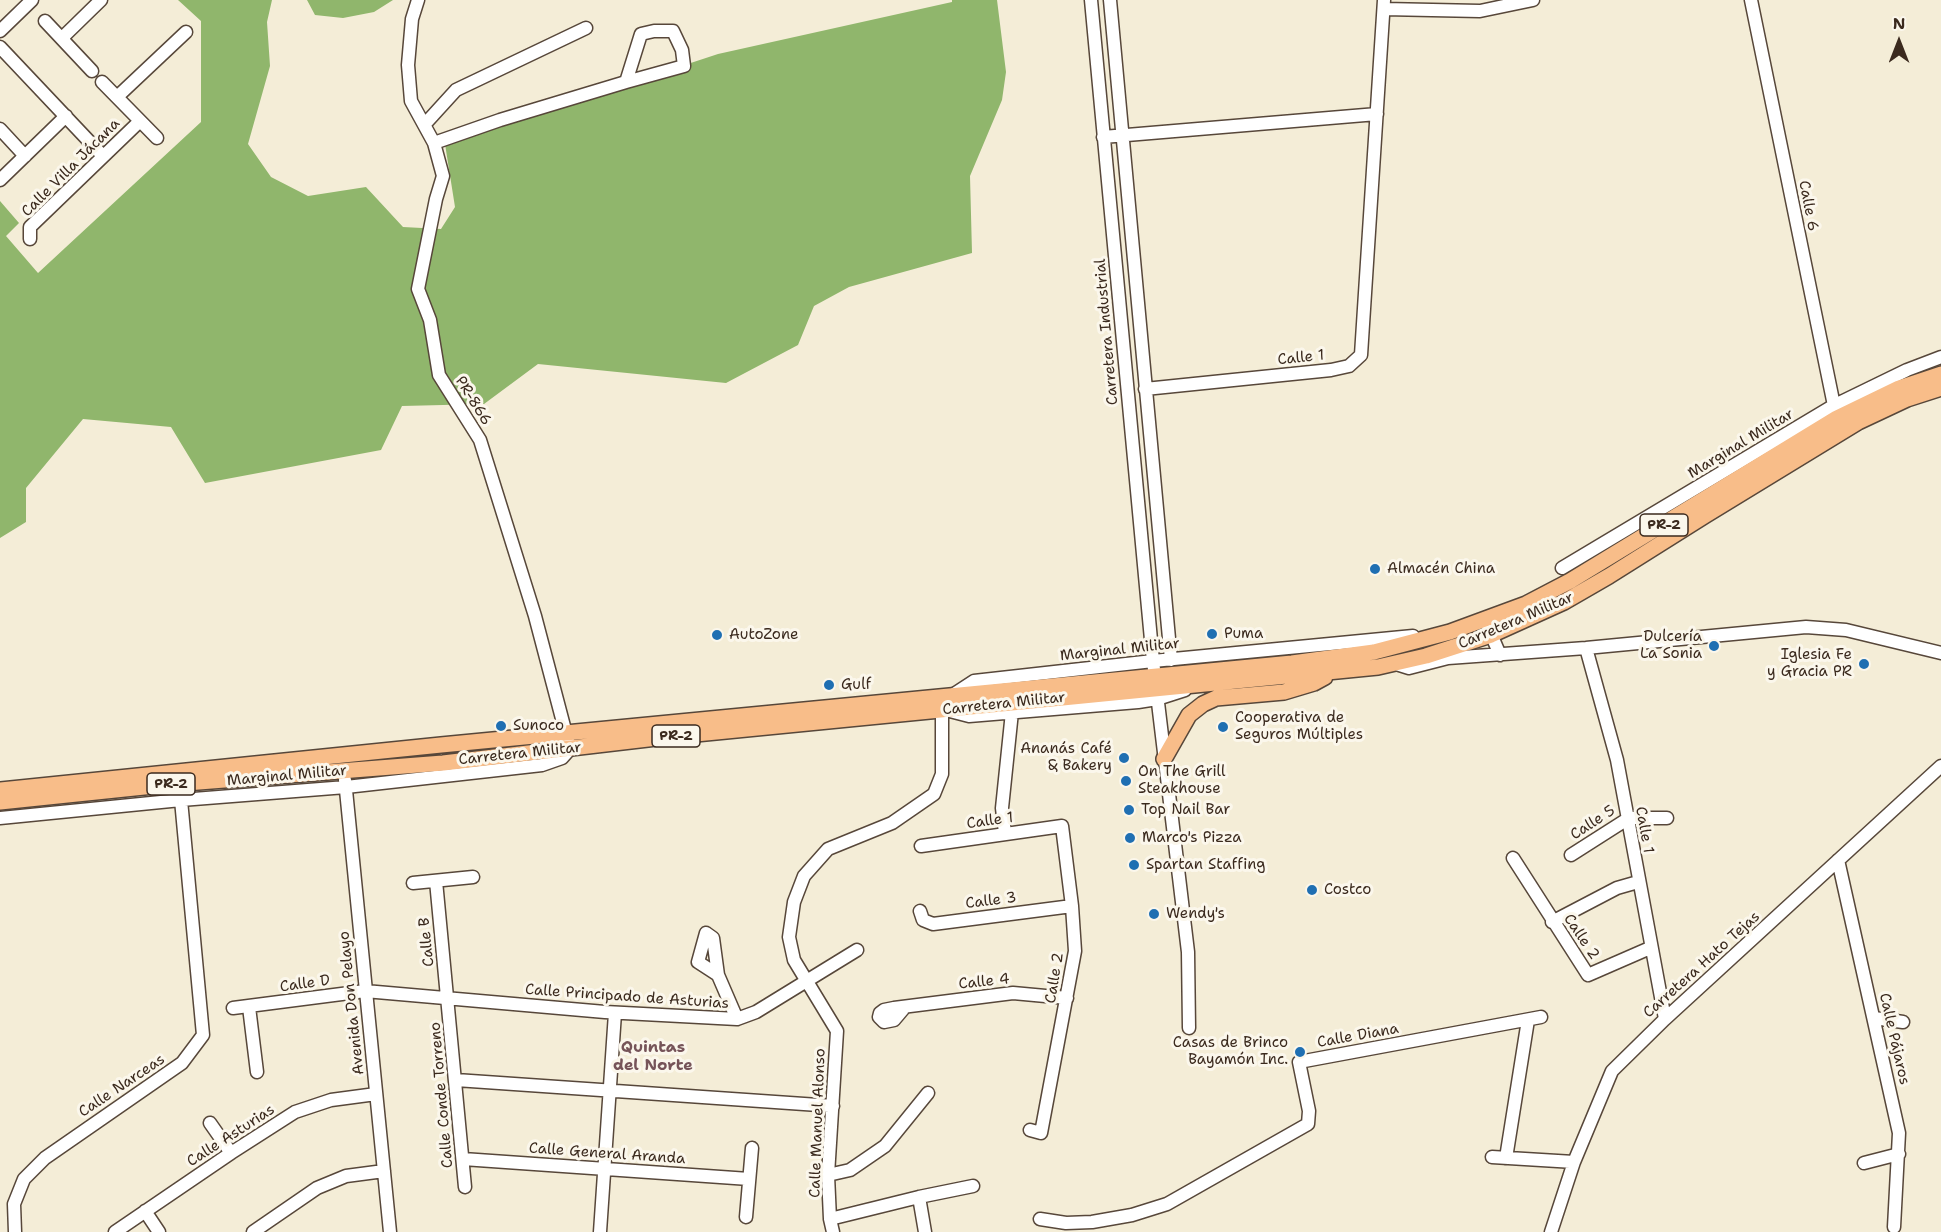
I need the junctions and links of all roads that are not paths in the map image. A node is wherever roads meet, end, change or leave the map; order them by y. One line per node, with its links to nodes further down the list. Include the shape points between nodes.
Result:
1 (32, 0): 11 (street)
2 (102, 0): 13 (street)
3 (418, 0): 22 (street, PR-866 / PR-866, via 412,19 408,65 411,101)
4 (1091, 0): 25 (street, Carretera Industrial)
5 (1110, 0): 24 (street)
6 (1533, 0): 8 (street, via 1480,11)
7 (1751, 0): 36 (street, Calle 6)
8 (1384, 4): 19 (street, Calle 1)
9 (45, 21): 13 (street)
10 (586, 28): 22 (street, via 456,90)
11 (0, 31)
12 (186, 32): 18 (street)
13 (62, 38): 15 (street)
14 (3, 50): 20 (street)
15 (92, 71)
16 (102, 82): 18 (street)
17 (626, 82): 17 (street, via 641,34 673,31 684,66); 27 (street)
18 (117, 97): 21 (street)
19 (1377, 114): 24 (street); 35 (street, Calle 1, via 1360,355 1349,366 1332,370)
20 (66, 116): 28 (street); 29 (street)
21 (140, 121): 26 (street); 29 (street, Calle Villa Jácana)
22 (425, 124): 27 (street, PR-866 / PR-866)
23 (0, 129): 28 (street)
24 (1123, 136): 25 (street); 35 (street)
25 (1103, 137): 49 (street, Carretera Industrial)
26 (157, 138)
27 (434, 143): 54 (street, PR-866 / PR-866, via 443,176 418,289 430,320 439,375 480,440 535,616)
28 (25, 156): 30 (street)
29 (104, 156): 31 (street, Calle Villa Jácana, via 30,227)
30 (0, 180)
31 (30, 239)
32 (1941, 357): 36 (street, Marginal Militar, via 1906,369)
33 (1941, 374): 36 (main road, Carretera Militar / PR-2, via 1899,388)
34 (1941, 388): 36 (main road, Carretera Militar / PR-2, via 1886,408)
35 (1145, 389): 46 (street)
36 (1837, 419): 37 (street, Marginal Militar); 38 (main road, Carretera Militar / PR-2); 42 (main road, Carretera Militar / PR-2, via 1584,591)
37 (1604, 543): 38 (street); 39 (street, Marginal Militar)
38 (1602, 561): 40 (main road, Carretera Militar / PR-2, via 1526,604)
39 (1562, 568)
40 (1485, 620): 41 (main road, Carretera Militar / PR-2); 42 (street)
41 (1450, 633): 46 (street, Marginal Militar); 49 (main road, Carretera Militar / PR-2, via 1336,658)
42 (1491, 635): 45 (street); 47 (main road, Carretera Militar / PR-2)
43 (1586, 648): 44 (street, via 1806,627 1846,630); 45 (street); 67 (street, Calle 1, via 1617,760)
44 (1941, 653)
45 (1500, 655): 47 (street, via 1448,658 1409,668)
46 (1171, 660): 49 (street, Marginal Militar)
47 (1393, 663): 48 (main road, Carretera Militar / PR-2)
48 (1335, 672): 49 (main road, Carretera Militar / PR-2, via 1201,685); 57 (main road, via 1284,692 1216,698 1203,704 1189,716)
49 (1155, 682): 50 (main road, Carretera Militar / PR-2); 50 (street, Marginal Militar, via 974,681); 51 (street, Marginal Militar); 53 (street, Carretera Industrial)
50 (946, 703): 52 (street, Marginal Militar, via 969,716); 54 (main road, Carretera Militar / PR-2); 55 (main road, Carretera Militar / PR-2); 84 (street, Calle Manuel Alonso, via 942,774 934,794 892,824 828,849 804,876 794,902 789,937 794,960)
51 (1121, 703): 52 (street, Marginal Militar); 53 (street, via 1146,709)
52 (1012, 712): 69 (street, via 1002,808)
53 (1160, 725): 57 (street, Carretera Industrial)
54 (566, 734): 55 (street, PR-866 / PR-866); 56 (main road, Carretera Militar / PR-2)
55 (570, 749): 59 (main road, Carretera Militar / PR-2)
56 (340, 756): 59 (street, Avenida Don Pelayo); 61 (main road, Carretera Militar / PR-2)
57 (1164, 759): 98 (street, Carretera Industrial, via 1188,952)
58 (1940, 770): 73 (street, Carretera Hato Tejas)
59 (345, 779): 60 (main road, Carretera Militar / PR-2); 62 (street, Marginal Militar); 85 (street, Avenida Don Pelayo)
60 (173, 784): 62 (street); 64 (main road, Carretera Militar / PR-2)
61 (0, 790)
62 (216, 797): 63 (street, Marginal Militar)
63 (181, 800): 65 (street, Marginal Militar); 127 (street, Calle Narceas, via 203,1035 182,1064 45,1158 24,1179 14,1204)
64 (0, 802)
65 (0, 818)
66 (1667, 818): 67 (street, Calle 5)
67 (1627, 819): 71 (street, Calle 5); 76 (street, Calle 1)
68 (1062, 826): 69 (street, Calle 1); 78 (street, Calle 2)
69 (1005, 833): 70 (street, Calle 1)
70 (921, 846)
71 (1571, 855)
72 (1513, 858): 80 (street, Calle 2)
73 (1838, 860): 93 (street, Calle Pájaros); 95 (street, Carretera Hato Tejas)
74 (473, 877): 75 (street)
75 (436, 881): 77 (street); 87 (street, Calle B)
76 (1638, 882): 80 (street, via 1617,888); 81 (street, Calle 1)
77 (413, 883)
78 (1072, 906): 79 (street, Calle 3, via 933,924 923,920); 86 (street, Calle 2, via 1075,951)
79 (920, 911)
80 (1552, 921): 81 (street, Calle 2, via 1588,975)
81 (1650, 948): 95 (street, Calle 1)
82 (857, 950): 84 (street, Calle Principado de Asturias)
83 (718, 975): 94 (street)
84 (806, 981): 94 (street, Calle Principado de Asturias, via 756,1012); 104 (street, Calle Manuel Alonso, via 837,1031)
85 (365, 991): 87 (street, Calle D); 88 (street, Calle D); 103 (street, Avenida Don Pelayo)
86 (1067, 998): 89 (street, Calle 4, via 1013,993); 106 (street, Calle 2)
87 (448, 999): 91 (street, Calle Principado de Asturias); 100 (street, Calle Conde Torreno)
88 (249, 1007): 90 (street, Calle D); 99 (street)
89 (905, 1007)
90 (233, 1008)
91 (615, 1013): 94 (street, Calle Principado de Asturias); 101 (street)
92 (1541, 1017): 96 (street)
93 (1874, 1018): 97 (street); 109 (street, Calle Pájaros, via 1899,1133)
94 (737, 1019)
95 (1665, 1019): 113 (street, Carretera Hato Tejas, via 1612,1071)
96 (1528, 1020): 111 (street); 125 (street, Calle Diana, via 1299,1062 1308,1124 1167,1204 1092,1222)
97 (1903, 1022)
98 (1189, 1028)
99 (257, 1072)
100 (456, 1080): 101 (street); 112 (street, Calle Conde Torreno)
101 (610, 1090): 104 (street); 115 (street)
102 (928, 1093): 117 (street, via 885,1146 850,1170)
103 (376, 1094): 108 (street, Calle Asturias, via 331,1100 295,1112); 116 (street, Avenida Don Pelayo)
104 (833, 1106): 117 (street, Calle Manuel Alonso)
105 (210, 1123): 108 (street)
106 (1036, 1132)
107 (752, 1148): 118 (street)
108 (231, 1153): 122 (street, Calle Asturias)
109 (1899, 1154): 114 (street); 126 (street, Calle Pájaros)
110 (1492, 1157): 111 (street)
111 (1506, 1158): 113 (street)
112 (463, 1159): 115 (street, Calle General Aranda); 120 (street, Calle Conde Torreno)
113 (1574, 1162): 135 (street, Carretera Hato Tejas)
114 (1864, 1163)
115 (604, 1169): 118 (street, Calle General Aranda); 132 (street)
116 (384, 1171): 130 (street, via 346,1176 317,1188); 131 (street, Avenida Don Pelayo)
117 (828, 1175): 124 (street, Calle Manuel Alonso)
118 (749, 1179): 123 (street)
119 (973, 1186): 121 (street)
120 (465, 1187)
121 (919, 1197): 124 (street); 134 (street)
122 (145, 1211): 128 (street, Calle Asturias); 129 (street)
123 (745, 1217)
124 (830, 1219): 133 (street, Calle Manuel Alonso)
125 (1040, 1219)
126 (1894, 1227)
127 (15, 1232)
128 (115, 1232)
129 (159, 1232)
130 (253, 1232)
131 (390, 1232)
132 (600, 1232)
133 (833, 1232)
134 (924, 1232)
135 (1551, 1232)

